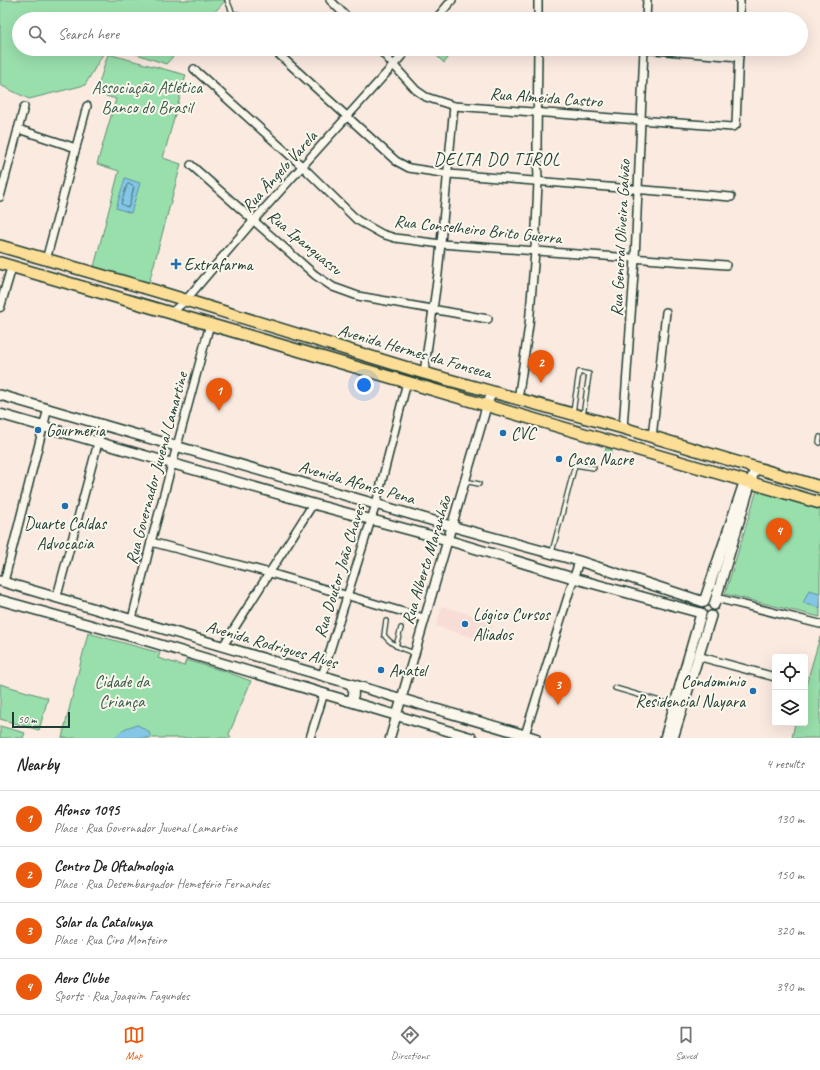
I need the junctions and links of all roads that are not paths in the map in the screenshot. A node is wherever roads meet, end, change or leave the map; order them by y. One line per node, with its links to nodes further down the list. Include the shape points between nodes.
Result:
1 (227, 0): 7 (lane)
2 (330, 0): 8 (street)
3 (452, 0): 9 (street)
4 (538, 0): 10 (street)
5 (647, 0): 11 (street)
6 (740, 0): 12 (street)
7 (232, 12)
8 (342, 12)
9 (443, 12)
10 (538, 12)
11 (646, 12)
12 (740, 12)
13 (281, 56): 25 (street)
14 (386, 56): 19 (street, Rua Almeida Castro)
15 (401, 56): 19 (street, Rua Ângelo Varela)
16 (538, 56): 24 (street)
17 (644, 56): 26 (street, Rua General Oliveira Galvão)
18 (739, 56): 26 (street, Rua Almeida Castro, via 736,125 732,128)
19 (394, 64): 22 (street, Rua Almeida Castro, via 416,90 426,97); 25 (street, Rua Ângelo Varela)
20 (194, 69): 30 (street, Rua Conselheiro Brito Guerra)
21 (87, 106): 28 (street)
22 (454, 106): 24 (street, Rua Almeida Castro); 31 (street)
23 (24, 107): 27 (street)
24 (537, 112): 26 (street, Rua Almeida Castro); 32 (street)
25 (348, 117): 30 (street, Rua Ângelo Varela); 31 (street, via 402,166)
26 (641, 120): 33 (street, Rua General Oliveira Galvão)
27 (18, 129): 28 (street); 34 (street)
28 (76, 148): 41 (street)
29 (191, 166): 36 (street, Rua Ipanguassu)
30 (303, 167): 36 (street, Rua Ângelo Varela); 37 (street, Rua Conselheiro Brito Guerra, via 357,220 370,228 395,238)
31 (449, 174): 32 (street); 37 (street)
32 (538, 182): 33 (street); 39 (street)
33 (638, 190): 35 (street); 40 (street, Rua General Oliveira Galvão)
34 (0, 197)
35 (731, 197)
36 (254, 220): 45 (street, Rua Ângelo Varela); 47 (street, Rua Ipanguassu, via 315,275 333,287 358,296)
37 (442, 244): 39 (street, Rua Conselheiro Brito Guerra); 47 (street)
38 (0, 246): 41 (main road, Avenida Hermes da Fonseca)
39 (535, 251): 40 (street, Rua Conselheiro Brito Guerra); 56 (street, via 529,325)
40 (635, 259): 43 (street, Rua Conselheiro Brito Guerra); 63 (street, Rua General Oliveira Galvão)
41 (46, 260): 45 (main road, Avenida Hermes da Fonseca)
42 (0, 263): 44 (main road, Avenida Hermes da Fonseca)
43 (726, 265)
44 (12, 266): 46 (street); 48 (main road, Avenida Hermes da Fonseca)
45 (186, 301): 48 (street, Rua Ângelo Varela); 52 (main road, Avenida Hermes da Fonseca)
46 (0, 307)
47 (434, 310): 50 (street, Rua Ipanguassu); 52 (street)
48 (172, 312): 51 (main road, Avenida Hermes da Fonseca)
49 (666, 312): 64 (street)
50 (488, 320)
51 (210, 324): 53 (main road, Avenida Hermes da Fonseca); 68 (street, Rua Governador Juvenal Lamartine)
52 (424, 373): 54 (main road, Avenida Hermes da Fonseca)
53 (407, 382): 57 (main road, Avenida Hermes da Fonseca); 80 (street, Rua Doutor João Chaves)
54 (495, 392): 56 (main road, Avenida Hermes da Fonseca); 57 (street, Rua Alberto Maranhão)
55 (0, 395): 58 (main road, Avenida Afonso Pena)
56 (518, 400): 60 (main road, Avenida Hermes da Fonseca)
57 (487, 405): 73 (street, Rua Alberto Maranhão); 74 (main road, Avenida Hermes da Fonseca)
58 (48, 408): 61 (main road, Avenida Afonso Pena); 62 (street)
59 (0, 414): 62 (main road, Avenida Afonso Pena)
60 (578, 416): 60 (lane, via 589,374 579,372); 63 (main road, Avenida Hermes da Fonseca)
61 (103, 424): 66 (street); 68 (main road, Avenida Afonso Pena)
62 (43, 426): 66 (main road, Avenida Afonso Pena); 89 (street)
63 (623, 428): 64 (main road, Avenida Hermes da Fonseca)
64 (652, 437): 71 (main road, Avenida Hermes da Fonseca)
65 (820, 437): 67 (lane)
66 (98, 442): 69 (main road, Avenida Afonso Pena); 90 (street)
67 (820, 443)
68 (177, 446): 69 (street, Rua Governador Juvenal Lamartine); 80 (main road, Avenida Afonso Pena)
69 (172, 463): 79 (main road, Avenida Afonso Pena); 84 (street, Rua Governador Juvenal Lamartine)
70 (594, 468): 85 (lane, via 575,465)
71 (755, 468): 72 (main road, Avenida Hermes da Fonseca); 74 (main road)
72 (784, 477): 76 (main road, Avenida Hermes da Fonseca); 77 (main road)
73 (465, 481): 75 (lane); 82 (street, Rua Alberto Maranhão)
74 (748, 481): 77 (main road, Avenida Hermes da Fonseca); 93 (main road); 94 (main road)
75 (480, 484)
76 (820, 487)
77 (780, 491): 78 (main road, Avenida Hermes da Fonseca)
78 (820, 503)
79 (313, 504): 81 (main road, Avenida Afonso Pena); 87 (street)
80 (376, 504): 81 (street, Rua Doutor João Chaves); 82 (main road, Avenida Afonso Pena)
81 (371, 519): 83 (main road, Avenida Afonso Pena); 91 (street, Rua Doutor João Chaves)
82 (451, 526): 83 (street, Rua Alberto Maranhão); 85 (main road, Avenida Afonso Pena)
83 (447, 540): 88 (main road, Avenida Afonso Pena); 96 (street, Rua Alberto Maranhão)
84 (151, 542): 87 (street); 97 (street, Rua Governador Juvenal Lamartine)
85 (552, 554): 86 (main road, Avenida Afonso Pena)
86 (579, 561): 88 (street); 94 (main road, Avenida Afonso Pena)
87 (270, 573): 91 (street); 103 (street)
88 (573, 578): 95 (main road, Avenida Afonso Pena); 119 (street)
89 (4, 582): 90 (main road, Avenida Rodrigues Alves); 92 (main road)
90 (57, 596): 97 (main road, Avenida Rodrigues Alves)
91 (348, 597): 96 (street); 109 (street, Rua Doutor João Chaves)
92 (2, 600): 102 (main road, Avenida Rodrigues Alves)
93 (715, 601): 94 (main road, Avenida Afonso Pena); 95 (main road, via 715,610); 100 (street)
94 (704, 602): 95 (main road, via 700,606)
95 (704, 614): 107 (main road); 117 (main road)
96 (424, 618): 106 (street, Rua Alberto Maranhão)
97 (132, 619): 99 (main road, Avenida Rodrigues Alves)
98 (386, 621): 104 (lane, via 384,635)
99 (147, 624): 102 (main road, via 149,634); 103 (main road, Avenida Rodrigues Alves)
100 (820, 624)
101 (401, 628): 104 (lane)
102 (144, 640): 108 (main road, Avenida Rodrigues Alves)
103 (223, 646): 105 (main road, Avenida Rodrigues Alves)
104 (396, 646): 106 (lane)
105 (239, 651): 108 (main road, via 234,653 230,660); 109 (main road, Avenida Rodrigues Alves)
106 (414, 653): 115 (street, Rua Alberto Maranhão)
107 (697, 656): 110 (street); 124 (main road)
108 (233, 666): 113 (main road, Avenida Rodrigues Alves)
109 (320, 675): 111 (main road, Avenida Rodrigues Alves); 113 (main road, via 310,680)
110 (772, 676)
111 (350, 684): 115 (main road, Avenida Rodrigues Alves); 116 (main road, via 354,689 354,695)
112 (615, 688): 117 (lane)
113 (313, 690): 114 (main road, Avenida Rodrigues Alves)
114 (322, 697): 116 (main road, Avenida Rodrigues Alves); 120 (street)
115 (401, 698): 118 (street, Rua Alberto Maranhão); 119 (main road, Avenida Rodrigues Alves)
116 (348, 700): 118 (main road, Avenida Rodrigues Alves)
117 (674, 705): 124 (main road)
118 (396, 715): 121 (street, Rua Alberto Maranhão); 122 (main road, Avenida Rodrigues Alves)
119 (524, 737): 123 (main road, Avenida Rodrigues Alves)
120 (310, 738)
121 (390, 738)
122 (472, 738)
123 (535, 738)
124 (671, 738)

